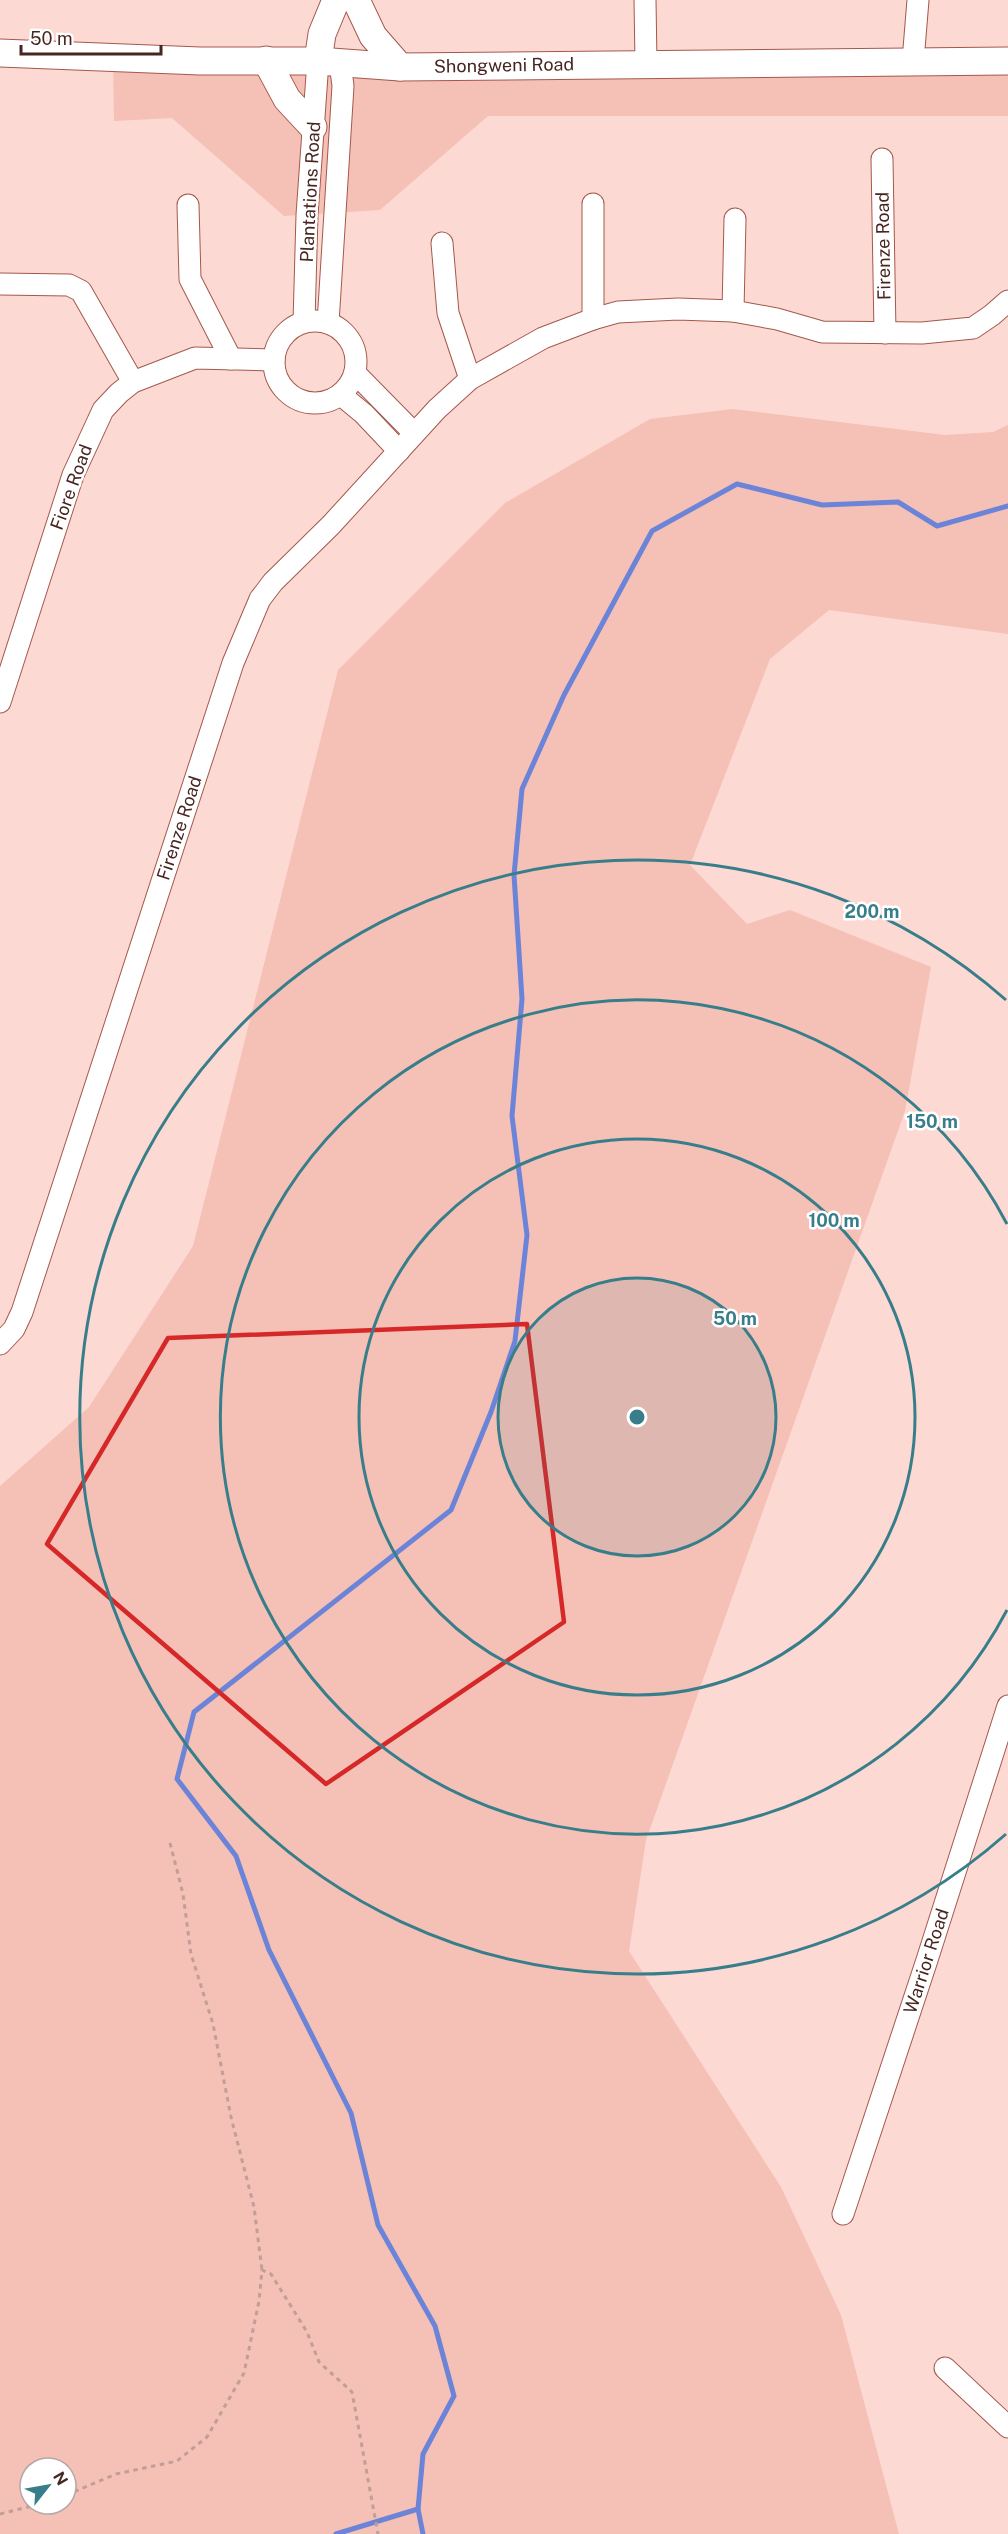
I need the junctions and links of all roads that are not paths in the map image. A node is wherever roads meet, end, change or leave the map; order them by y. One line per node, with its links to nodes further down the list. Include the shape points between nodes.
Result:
1 (336, 0): 7 (street, via 322,34)
2 (356, 0): 11 (street, via 373,36)
3 (645, 0): 10 (street)
4 (918, 0): 9 (street)
5 (0, 53): 6 (street, Shongweni Road)
6 (266, 60): 7 (street, Shongweni Road); 12 (street, via 287,99)
7 (329, 61): 11 (street, Shongweni Road); 12 (street, Plantations Road); 23 (street, Plantations Road, via 343,86)
8 (1008, 61): 9 (street, Shongweni Road)
9 (913, 62): 10 (street, Shongweni Road)
10 (646, 63): 11 (street, Shongweni Road)
11 (399, 67)
12 (313, 127): 22 (street, Plantations Road)
13 (882, 159): 24 (street, Firenze Road)
14 (593, 204): 21 (street)
15 (188, 205): 25 (street, via 190,279)
16 (735, 219): 20 (street)
17 (442, 243): 28 (street, via 448,314)
18 (0, 284): 29 (street, via 69,285 81,291)
19 (1008, 301): 24 (street, Firenze Road, via 973,328)
20 (733, 311): 21 (street, Firenze Road, via 638,310); 24 (street, Firenze Road, via 822,332)
21 (593, 319): 28 (street, Firenze Road, via 533,342)
22 (304, 322): 23 (street); 26 (street, via 283,336)
23 (328, 323): 27 (street, via 339,329 354,348)
24 (885, 333)
25 (231, 359): 26 (street, Fiore Road); 29 (street, Fiore Road, via 195,358)
26 (274, 360): 30 (street, via 275,374 291,396 316,404)
27 (355, 373): 30 (street); 31 (street)
28 (470, 379): 31 (street, Firenze Road)
29 (133, 382): 33 (street, Fiore Road, via 103,410 82,453)
30 (341, 394): 32 (street)
31 (414, 433): 32 (street, Firenze Road)
32 (399, 451): 34 (street, Firenze Road, via 332,525 273,582 260,599 240,643 22,1312 14,1329)
33 (0, 702)
34 (0, 1344)
35 (1008, 1706): 36 (street, Warrior Road)
36 (843, 2214)
37 (945, 2368): 38 (street)
38 (1008, 2427)

